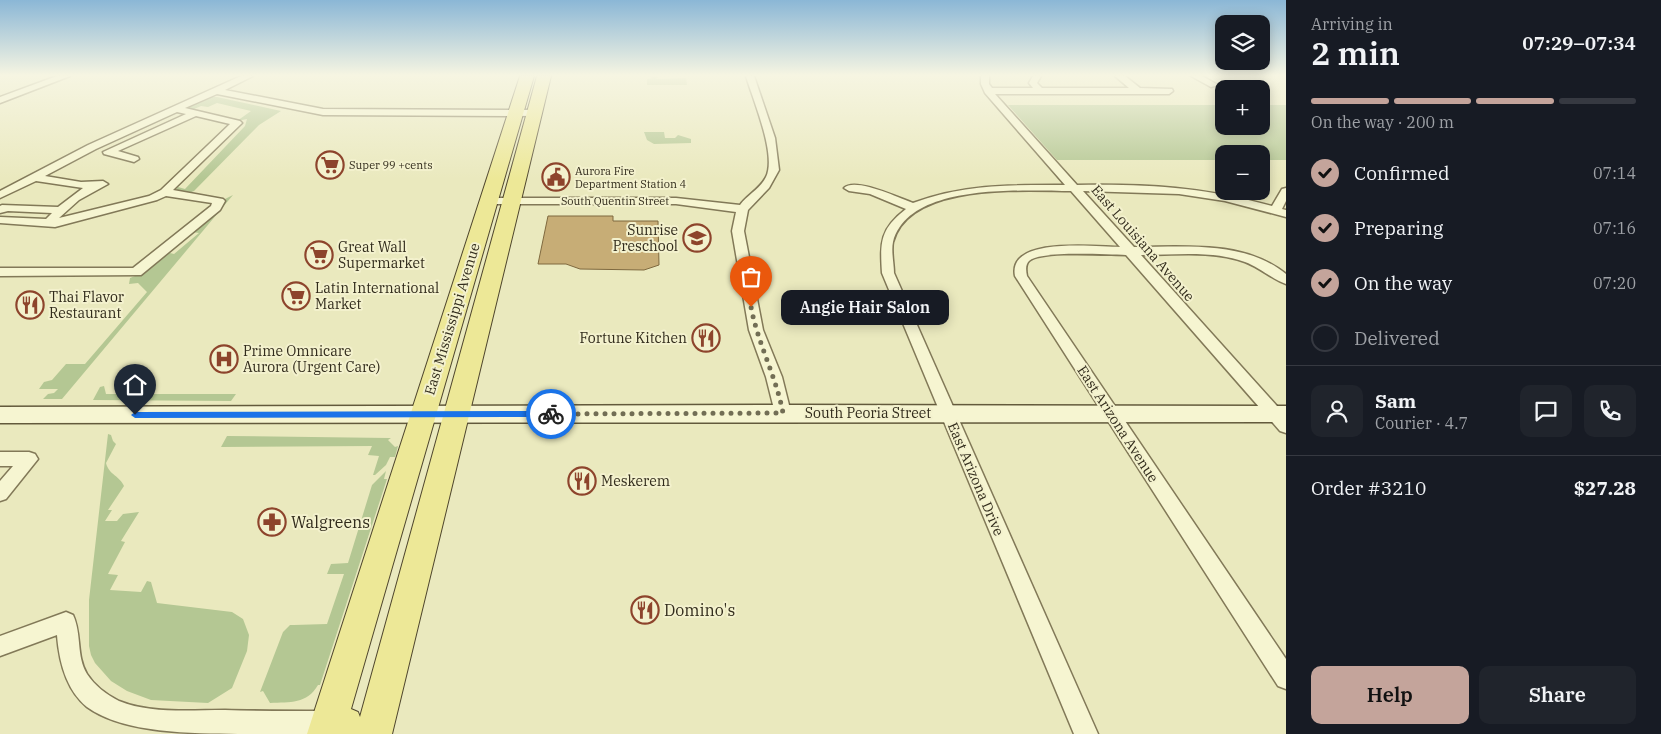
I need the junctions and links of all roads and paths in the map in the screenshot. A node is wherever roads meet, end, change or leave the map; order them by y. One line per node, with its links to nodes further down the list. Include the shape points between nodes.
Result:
1 (174, 110): 10 (street)
2 (182, 110): 6 (street)
3 (312, 110): 7 (street)
4 (760, 110): 21 (street, via 775,163 771,178)
5 (1005, 110): 14 (street, East Louisiana Avenue)
6 (194, 113): 9 (street, via 108,152); 16 (street, via 237,122)
7 (515, 113): 8 (street); 18 (main road, East Mississippi Avenue)
8 (534, 113): 19 (main road, East Mississippi Avenue)
9 (134, 159)
10 (45, 170): 11 (street); 12 (street, via 94,178)
11 (33, 176): 12 (street, via 81,185); 17 (street)
12 (103, 184): 23 (street, via 82,192)
13 (848, 188): 20 (street, via 872,191)
14 (1075, 188): 20 (street, East Arizona Drive, via 974,190 934,198); 24 (street, East Arizona Drive, via 1181,191 1236,200); 27 (street, East Louisiana Avenue)
15 (1286, 191): 24 (street)
16 (165, 192): 26 (street, via 153,198); 28 (street, via 220,201 216,208 136,272)
17 (0, 196)
18 (488, 201): 19 (street, South Quentin Street); 34 (main road, East Mississippi Avenue)
19 (512, 201): 21 (street, South Quentin Street, via 676,201); 32 (main road, East Mississippi Avenue)
20 (914, 208): 31 (street, East Arizona Drive, via 889,233 885,262)
21 (741, 209): 30 (street, via 738,231 755,326 776,382)
22 (0, 210): 23 (street, via 6,207)
23 (59, 210): 26 (street)
24 (1280, 213)
25 (0, 220): 26 (street)
26 (48, 224)
27 (1130, 251): 29 (street, East Arizona Avenue, via 1222,252 1260,264); 33 (street, East Arizona Avenue, via 1047,251 1029,255 1020,264 1021,276); 36 (street, East Louisiana Avenue)
28 (0, 272)
29 (1286, 280)
30 (783, 413): 31 (main road, South Peoria Street); 32 (main road, South Peoria Street)
31 (947, 413): 33 (main road, South Peoria Street); 43 (street, East Arizona Drive)
32 (455, 414): 34 (main road, South Peoria Street); 42 (main road, East Mississippi Avenue)
33 (1110, 414): 36 (main road, South Peoria Street); 40 (street, East Arizona Avenue)
34 (422, 415): 35 (main road, South Peoria Street); 41 (main road, East Mississippi Avenue)
35 (0, 416)
36 (1282, 418)
37 (0, 458): 38 (street, via 29,459)
38 (0, 494)
39 (0, 646): 41 (street, via 66,622 70,665 80,684 109,709 132,718 172,722)
40 (1286, 678)
41 (334, 730)
42 (374, 734)
43 (1086, 734)

